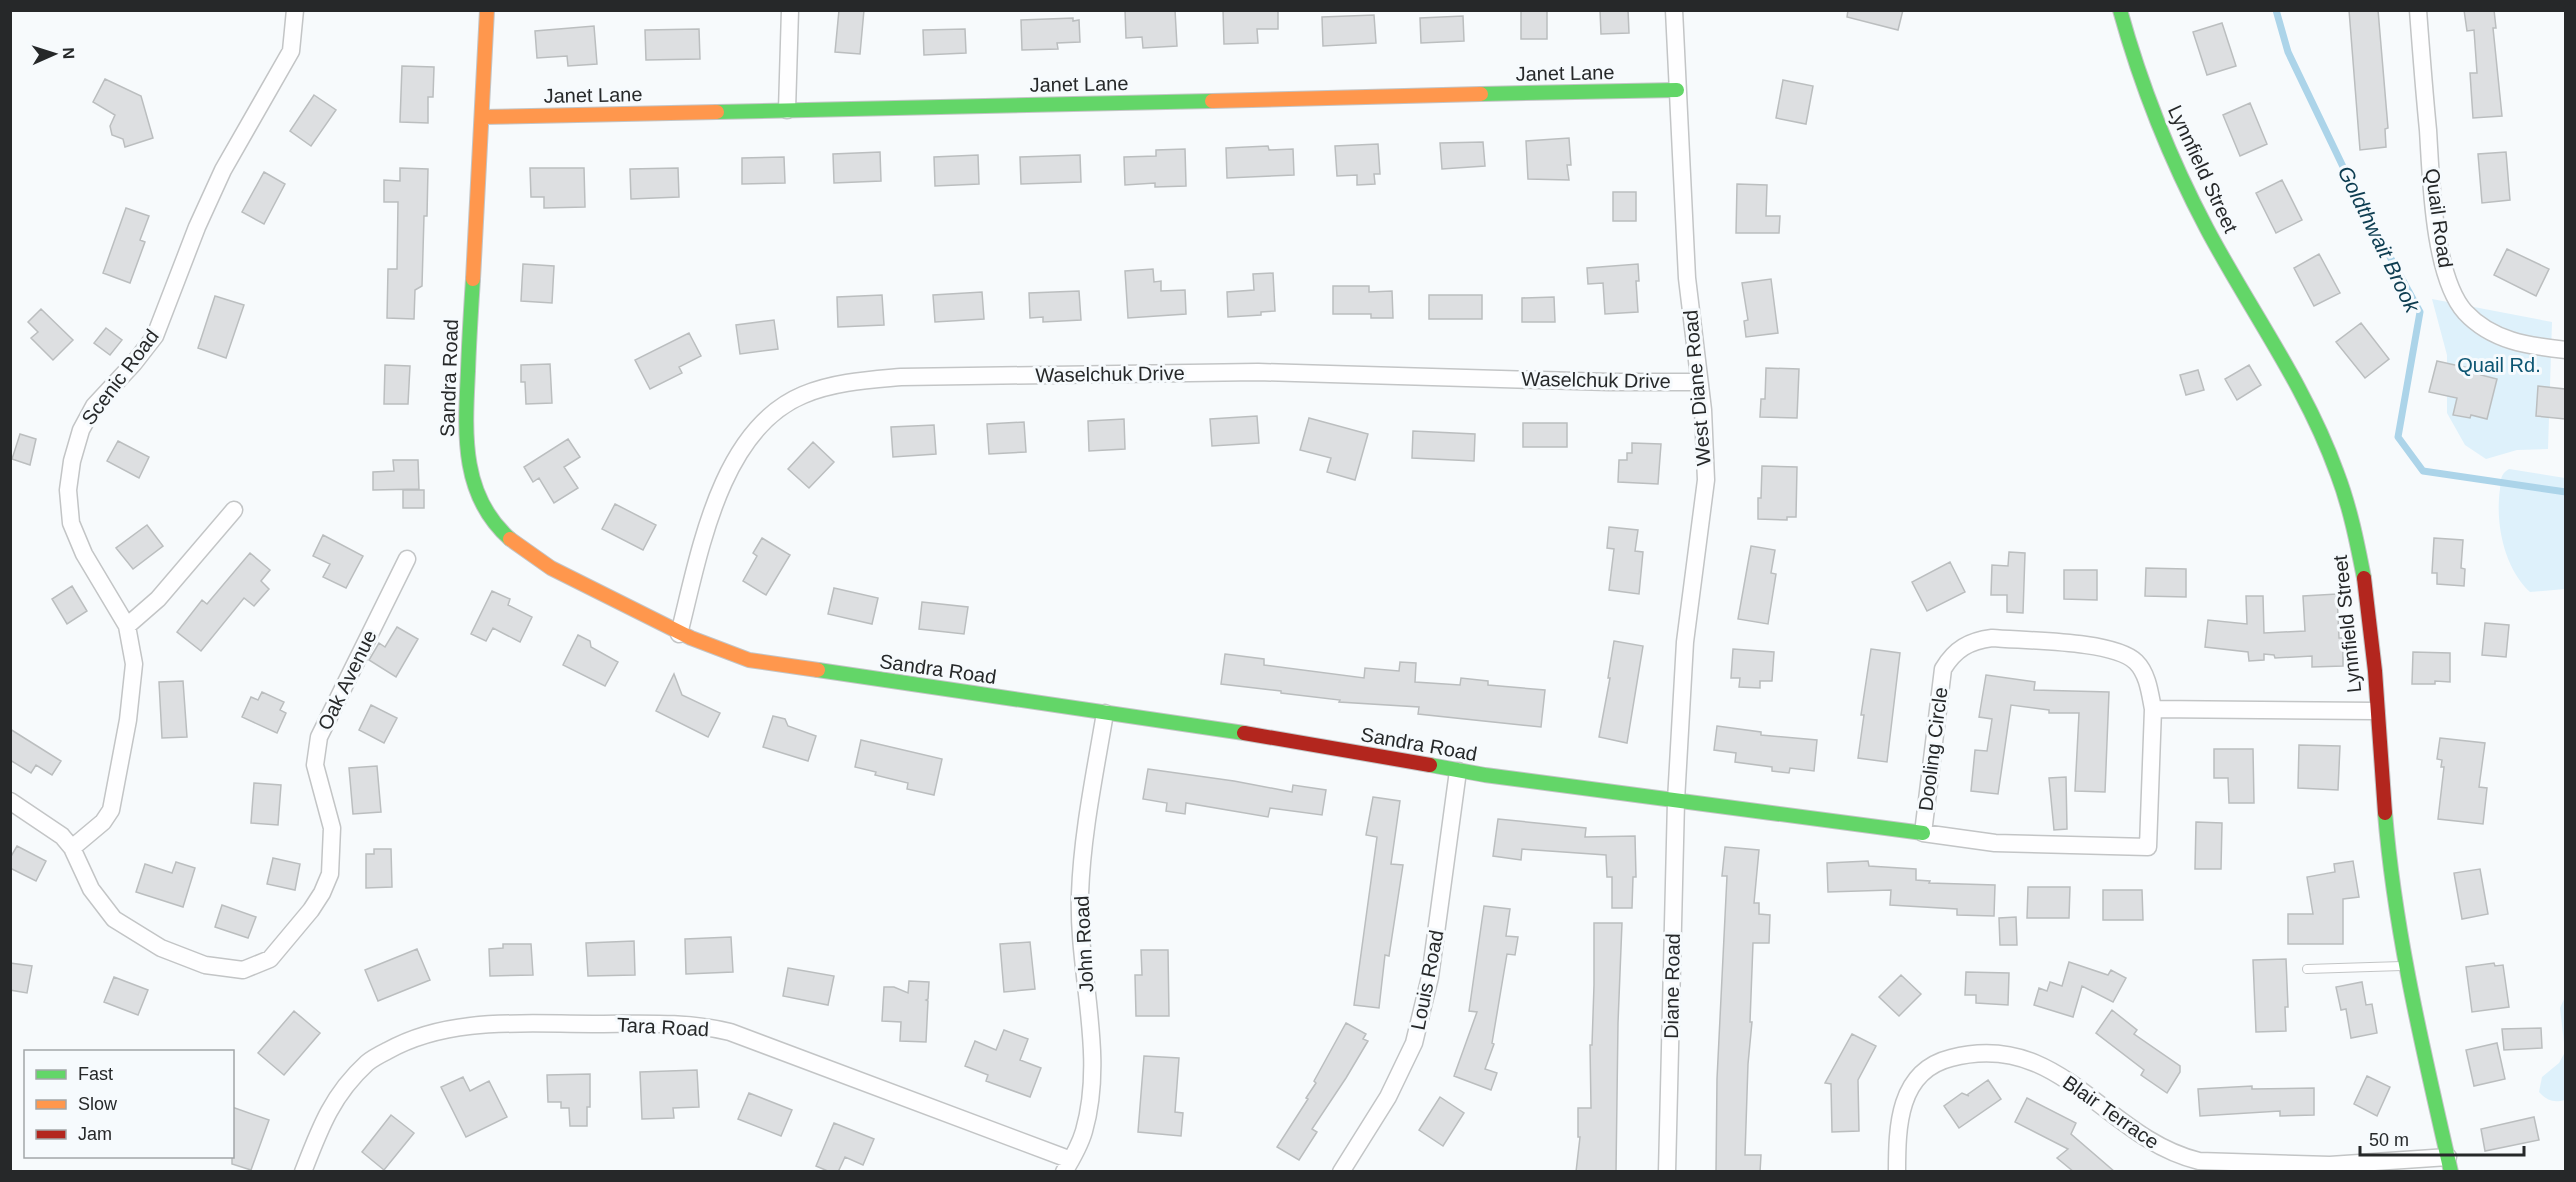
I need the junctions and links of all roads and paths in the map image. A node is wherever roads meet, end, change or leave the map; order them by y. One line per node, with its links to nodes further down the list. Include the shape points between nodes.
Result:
1 (295, 10): 14 (street, Scenic Road, via 291,51 223,170 155,336 94,406 81,430 72,461 68,490 71,523 84,554)
2 (487, 10): 9 (street, Sandra Road)
3 (790, 10): 8 (street)
4 (1674, 10): 7 (street, West Diane Road)
5 (2120, 10): 17 (street, Lynnfield Street, via 2146,93 2179,170 2223,257 2305,399 2335,465 2358,542 2366,588)
6 (2418, 10): 10 (street, Quail Road, via 2433,198 2445,271 2454,297 2487,330 2511,341)
7 (1677, 90): 8 (street, Janet Lane); 11 (street, West Diane Road, via 1687,278)
8 (787, 110): 9 (street, Janet Lane)
9 (482, 117): 15 (street, Sandra Road, via 465,424 470,472 478,495 506,535 530,554)
10 (2565, 350)
11 (1699, 382): 15 (street, Waselchuk Drive, via 1258,372 901,378 823,387 779,409 745,444 729,471 710,519); 21 (street, West Diane Road, via 1706,480 1685,642)
12 (234, 510): 14 (street, via 158,600)
13 (407, 559): 23 (street, Oak Avenue, via 319,737 315,765 332,828 330,874 311,910 270,959 243,970 229,969 205,965 161,948 114,919 91,889)
14 (127, 626): 23 (street, Scenic Road, via 134,664 111,810 103,822)
15 (679, 634): 18 (street, Sandra Road, via 749,660)
16 (2153, 709): 17 (street); 22 (street, Dooling Circle, via 2148,847 1995,843); 22 (street, Dooling Circle, via 2144,674 2136,662 2122,654 2093,646 1992,638 1964,646 1951,655 1943,669)
17 (2376, 711): 24 (street, Lynnfield Street, via 2389,853)
18 (1105, 713): 19 (street, Sandra Road); 27 (street, John Road, via 1080,894 1092,1077 1090,1106 1084,1133)
19 (1458, 771): 21 (street, Sandra Road); 29 (street, Louis Road, via 1430,977 1414,1043 1388,1097)
20 (10, 801): 23 (street, Oak Avenue, via 62,836)
21 (1676, 801): 22 (street, Sandra Road); 30 (street, Diane Road)
22 (1923, 833)
23 (72, 848)
24 (2406, 966): 25 (lane); 26 (street, Lynnfield Street)
25 (2307, 969)
26 (2450, 1164): 31 (street, Blair Terrace, via 2199,1161 2180,1156 2141,1135 2053,1072 2007,1053 1986,1051 1944,1059 1915,1082 1904,1099 1899,1119)
27 (1068, 1166): 28 (street, Tara Road, via 729,1032 686,1024 493,1024 430,1032 369,1061 345,1086 324,1117)
28 (303, 1172)
29 (1341, 1172)
30 (1667, 1172)
31 (1897, 1172)

